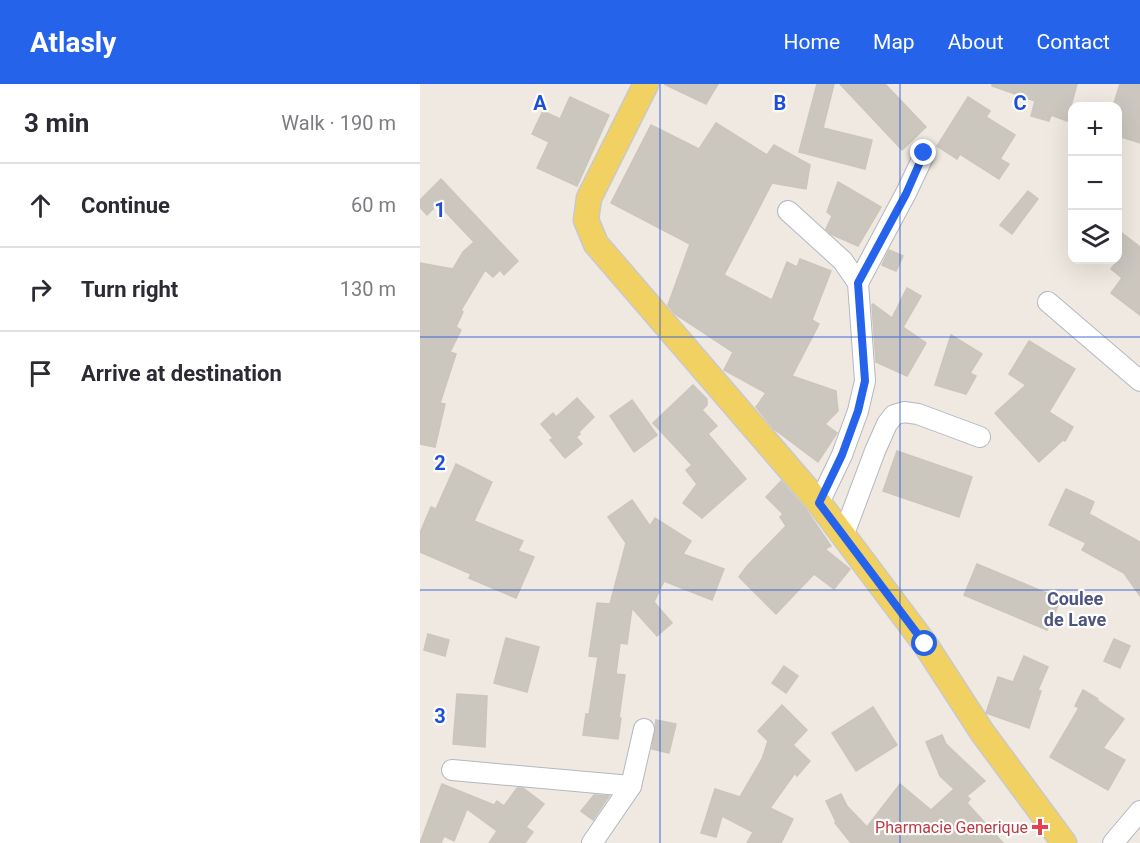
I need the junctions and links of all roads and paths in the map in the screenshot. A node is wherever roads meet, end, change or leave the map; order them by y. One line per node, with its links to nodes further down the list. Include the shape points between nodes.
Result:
1 (646, 84): 8 (main road, via 589,198 586,220 596,244)
2 (924, 153): 4 (street)
3 (788, 211): 4 (street, via 843,261)
4 (858, 283): 8 (street, via 865,381 842,455)
5 (1048, 302): 6 (street)
6 (1140, 381)
7 (980, 437): 9 (street, via 918,414 894,415 875,451)
8 (819, 503): 9 (main road)
9 (844, 534): 15 (main road)
10 (644, 729): 12 (street)
11 (452, 770): 12 (street)
12 (631, 786): 14 (street)
13 (1140, 811): 16 (street)
14 (592, 843)
15 (1064, 843)
16 (1113, 843)

